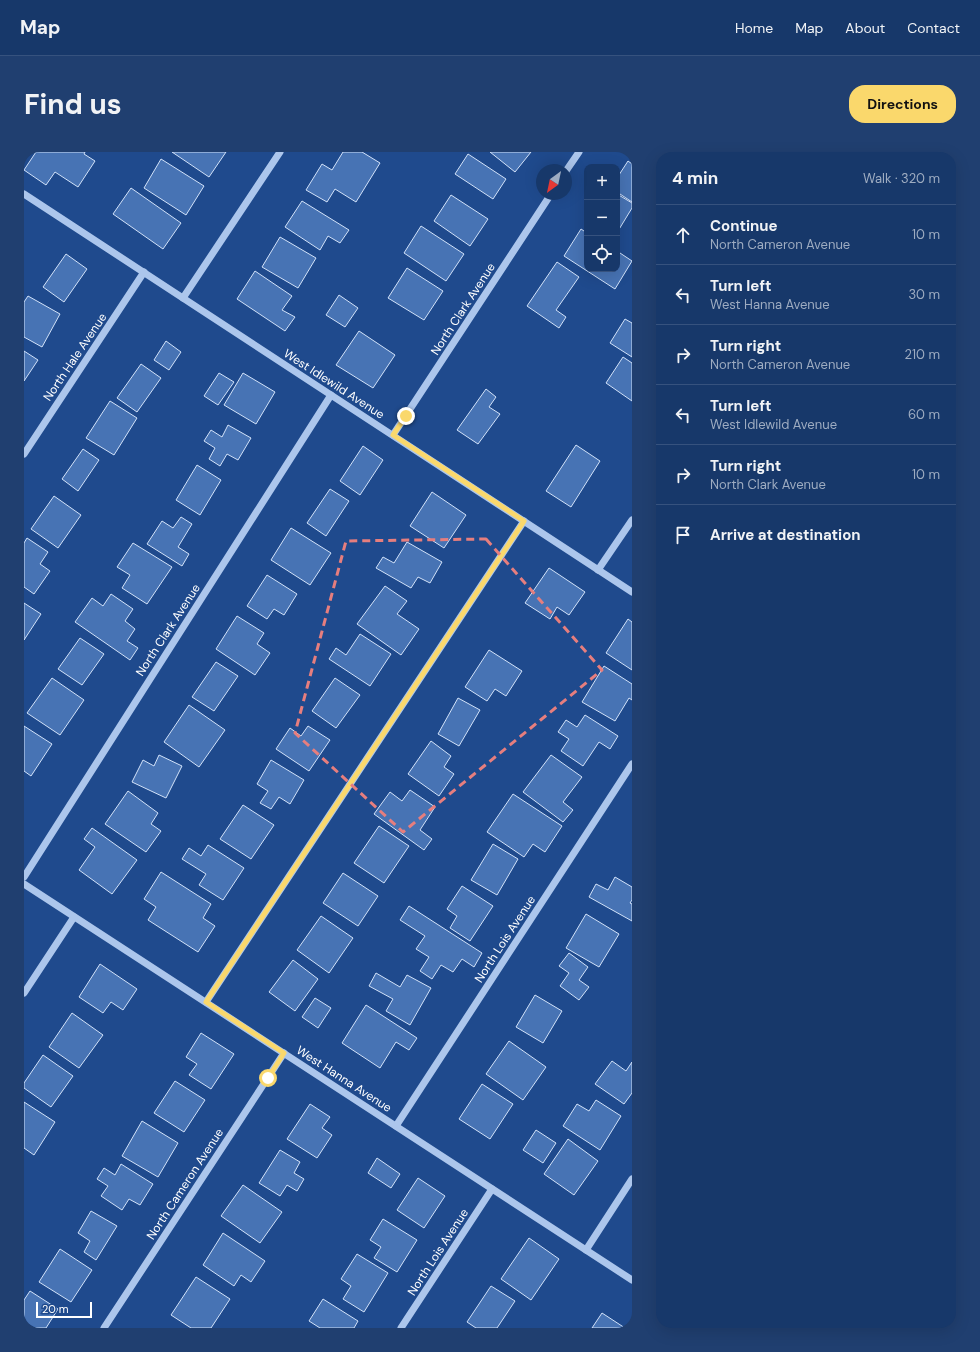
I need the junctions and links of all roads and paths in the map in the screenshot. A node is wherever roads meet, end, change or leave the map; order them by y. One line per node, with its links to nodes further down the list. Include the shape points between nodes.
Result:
1 (280, 152): 7 (street)
2 (579, 152): 3 (street)
3 (571, 164)
4 (24, 194): 6 (street, West Idlewild Avenue)
5 (547, 200): 9 (street, North Clark Avenue)
6 (144, 272): 7 (street, West Idlewild Avenue); 10 (street, North Hale Avenue)
7 (183, 298): 8 (street, West Idlewild Avenue)
8 (331, 395): 9 (street, West Idlewild Avenue); 16 (street, North Clark Avenue)
9 (393, 435): 12 (street, West Idlewild Avenue)
10 (24, 454)
11 (632, 520): 13 (street)
12 (524, 521): 13 (street, West Idlewild Avenue); 20 (street)
13 (598, 570): 14 (street, West Idlewild Avenue)
14 (632, 592)
15 (632, 764): 22 (street, North Lois Avenue)
16 (24, 876)
17 (24, 884): 18 (street, West Hanna Avenue)
18 (74, 917): 19 (street); 20 (street, West Hanna Avenue)
19 (24, 993)
20 (206, 1002): 21 (street, West Hanna Avenue)
21 (284, 1053): 22 (street, West Hanna Avenue); 27 (street, North Cameron Avenue)
22 (396, 1126): 24 (street, West Hanna Avenue)
23 (632, 1179): 25 (street)
24 (492, 1189): 25 (street, West Hanna Avenue); 28 (street, North Lois Avenue)
25 (586, 1250): 26 (street, West Hanna Avenue)
26 (632, 1280)
27 (104, 1328)
28 (401, 1328)

